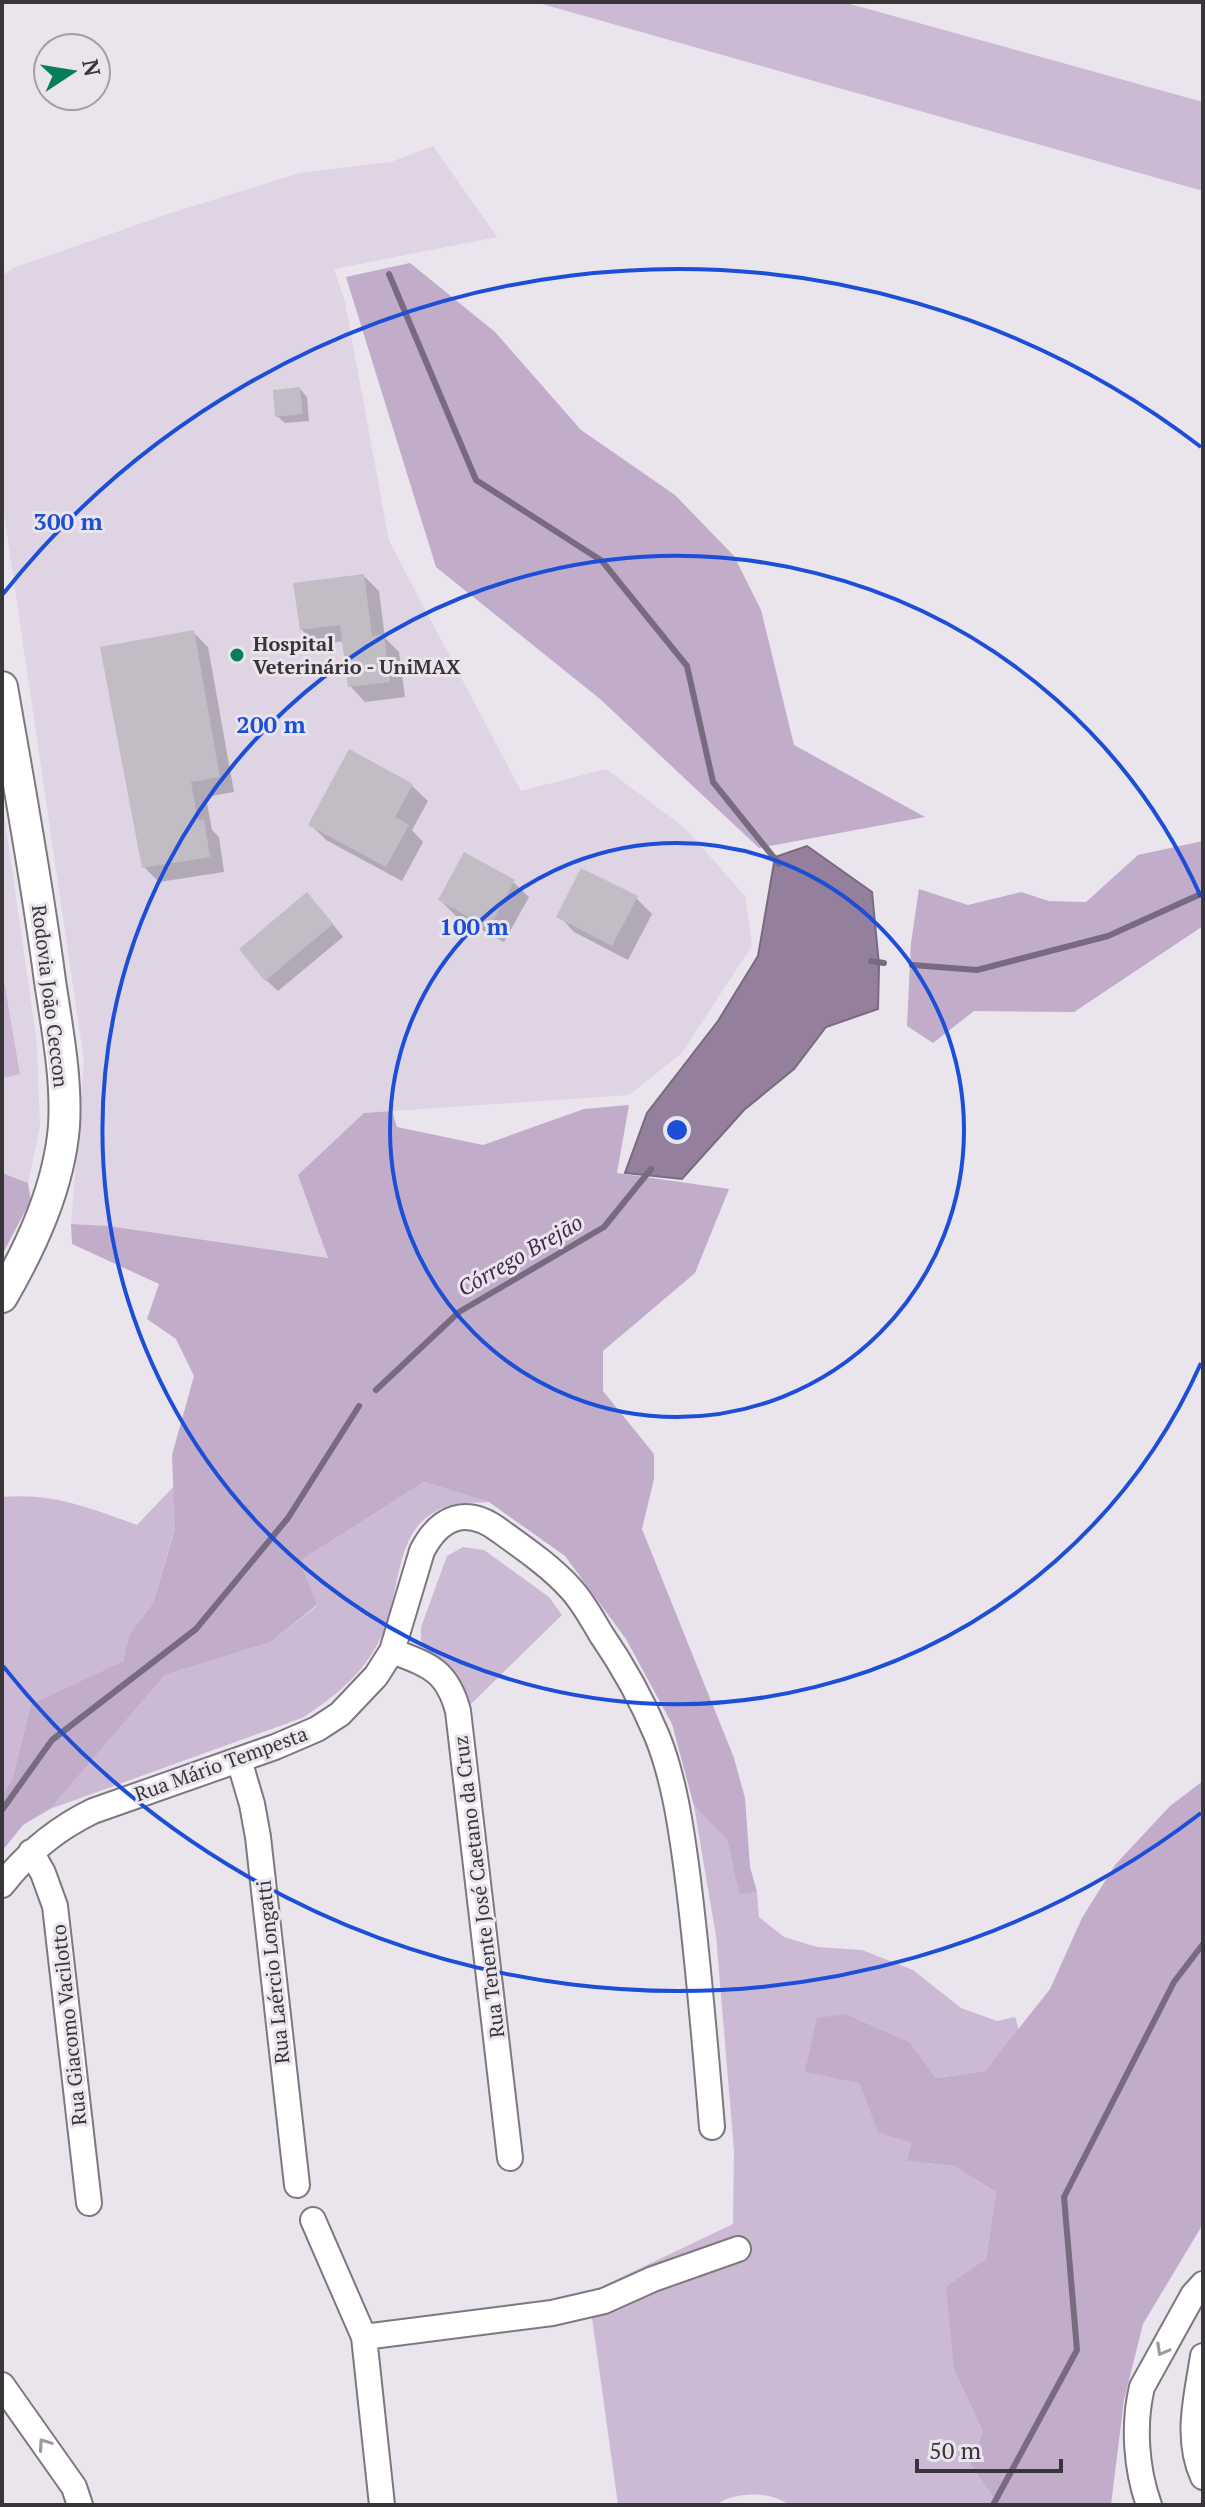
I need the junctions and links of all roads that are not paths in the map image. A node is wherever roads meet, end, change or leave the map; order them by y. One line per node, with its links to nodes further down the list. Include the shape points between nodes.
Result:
1 (2, 687): 2 (main road, Rodovia João Ceccon, via 46,951 64,1126 46,1205)
2 (2, 1297)
3 (392, 1651): 4 (street, Rua Mário Tempesta, via 340,1714 317,1729); 7 (street, Rua Mário Tempesta, via 422,1551 446,1521 476,1517 493,1525 573,1591 643,1704 680,1819); 8 (street, Rua Tenente José Caetano da Cruz, via 431,1666 446,1679 458,1711)
4 (239, 1760): 5 (street, Rua Mário Tempesta, via 93,1811); 9 (street, Rua Laércio Longatti, via 258,1837)
5 (31, 1852): 6 (street, Rua Mário Tempesta); 10 (street, Rua Giacomo Vacilotto, via 55,1906)
6 (2, 1885)
7 (712, 2127)
8 (510, 2158)
9 (297, 2185)
10 (89, 2203)
11 (313, 2220): 14 (street)
12 (738, 2249): 14 (street, via 604,2301)
13 (1203, 2284): 20 (street, one-way to 20, via 1138,2401 1139,2475)
14 (364, 2337): 19 (street)
15 (1203, 2356): 17 (street, via 1193,2437)
16 (2, 2385): 18 (street, one-way to 16, via 74,2487)
17 (1203, 2477)
18 (80, 2505)
19 (382, 2505)
20 (1149, 2505)

